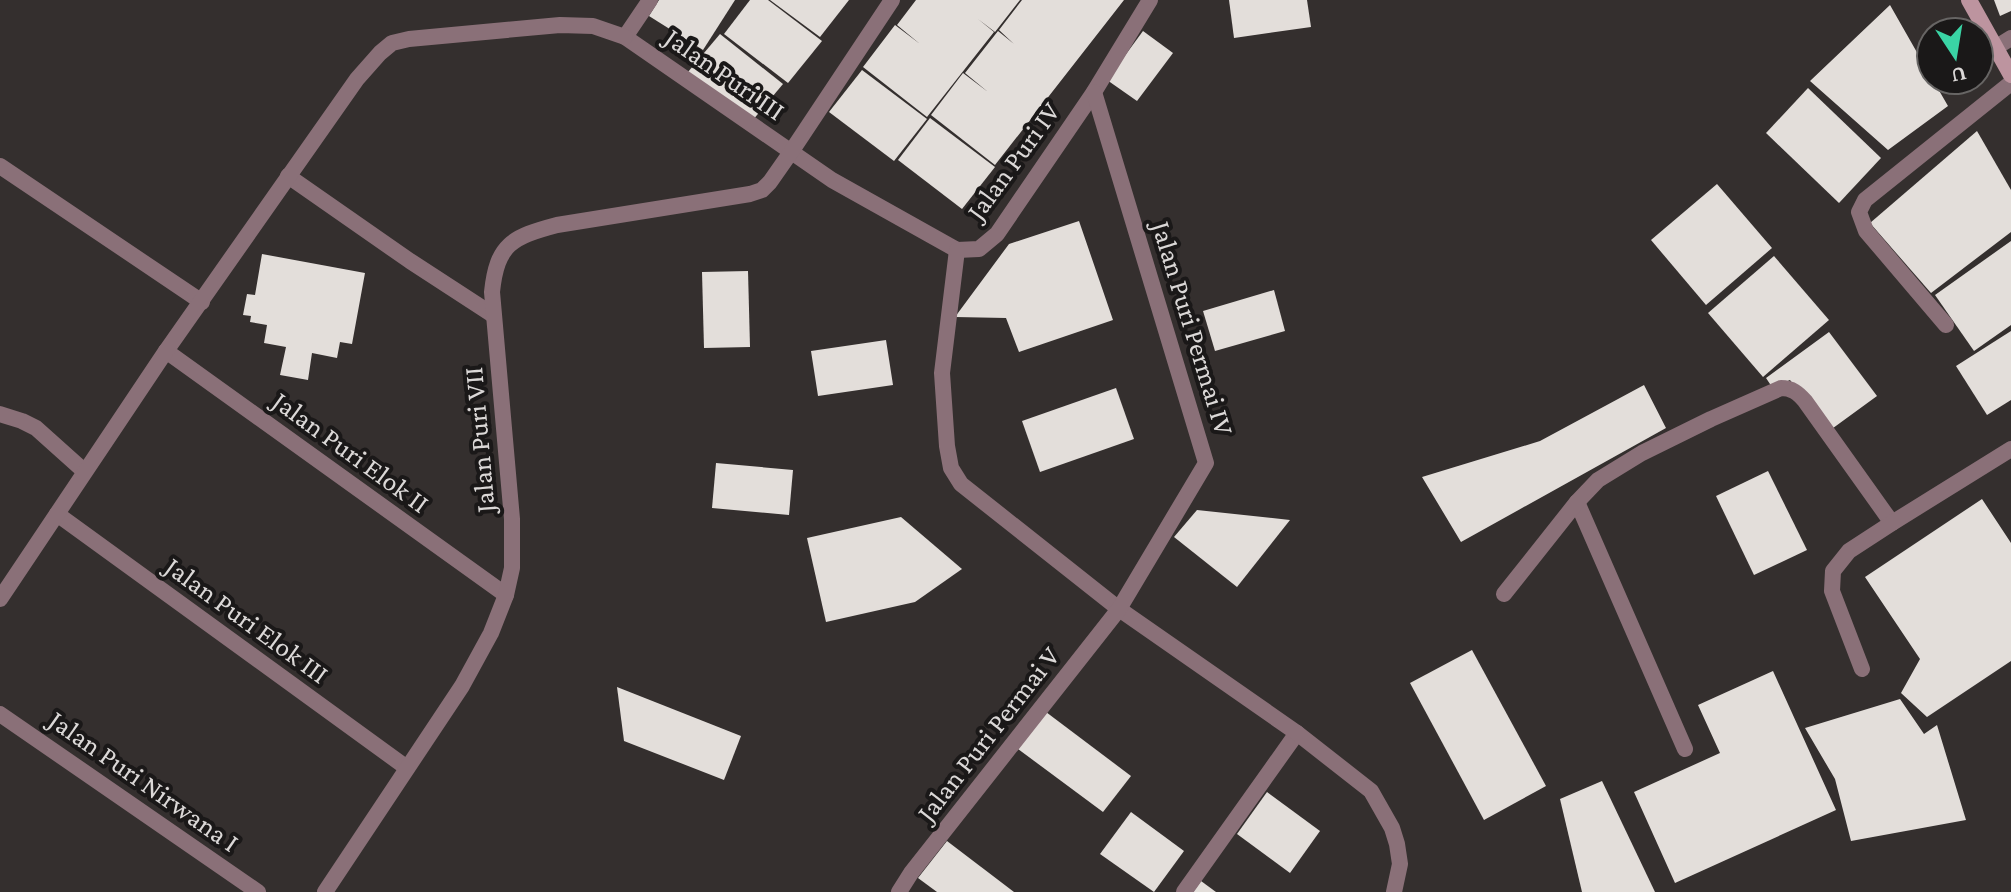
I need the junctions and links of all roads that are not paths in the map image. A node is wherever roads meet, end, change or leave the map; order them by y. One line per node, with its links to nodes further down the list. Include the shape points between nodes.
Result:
1 (650, 0): 4 (street, Jalan Puri III)
2 (892, 0): 10 (street, Jalan Puri VII)
3 (1150, 0): 9 (street, Jalan Puri IV)
4 (625, 37): 10 (street, Jalan Puri III); 12 (street, via 593,26 560,25 392,43 357,79)
5 (2011, 38): 6 (street)
6 (1995, 48): 7 (main road)
7 (2011, 75)
8 (2011, 83): 16 (street, via 1865,200 1859,212 1866,231)
9 (1094, 92): 13 (street, Jalan Puri IV, via 997,234 979,249); 27 (street, Jalan Puri Permai IV, via 1206,463)
10 (791, 152): 13 (street, Jalan Puri IV); 15 (street, Jalan Puri VII, via 762,190 750,194 557,225 511,243 494,269)
11 (0, 166): 14 (street)
12 (288, 176): 14 (street); 15 (street)
13 (957, 250): 27 (street, via 942,373 951,468 961,484)
14 (202, 302): 17 (street)
15 (493, 315): 25 (street, Jalan Puri VII, via 512,519)
16 (1946, 325)
17 (166, 351): 20 (street); 25 (street, Jalan Puri Elok II)
18 (0, 414): 20 (street, via 36,428)
19 (2011, 449): 23 (street)
20 (84, 471): 22 (street)
21 (1577, 502): 23 (street, via 1598,480 1642,453 1789,388 1805,401); 24 (street); 31 (street)
22 (57, 514): 26 (street); 32 (street, Jalan Puri Elok III)
23 (1892, 523): 28 (street, via 1849,551 1833,571 1832,591)
24 (1504, 594)
25 (506, 595): 32 (street, Jalan Puri VII, via 462,686)
26 (0, 599)
27 (1119, 609): 30 (street); 35 (street, Jalan Puri Permai V)
28 (1862, 669)
29 (0, 714): 33 (street, Jalan Puri Nirwana I)
30 (1297, 733): 36 (street); 37 (street, via 1371,791 1397,844 1400,864)
31 (1685, 749)
32 (407, 768): 34 (street, Jalan Puri VII)
33 (258, 892)
34 (325, 892)
35 (899, 892)
36 (1184, 892)
37 (1394, 892)

